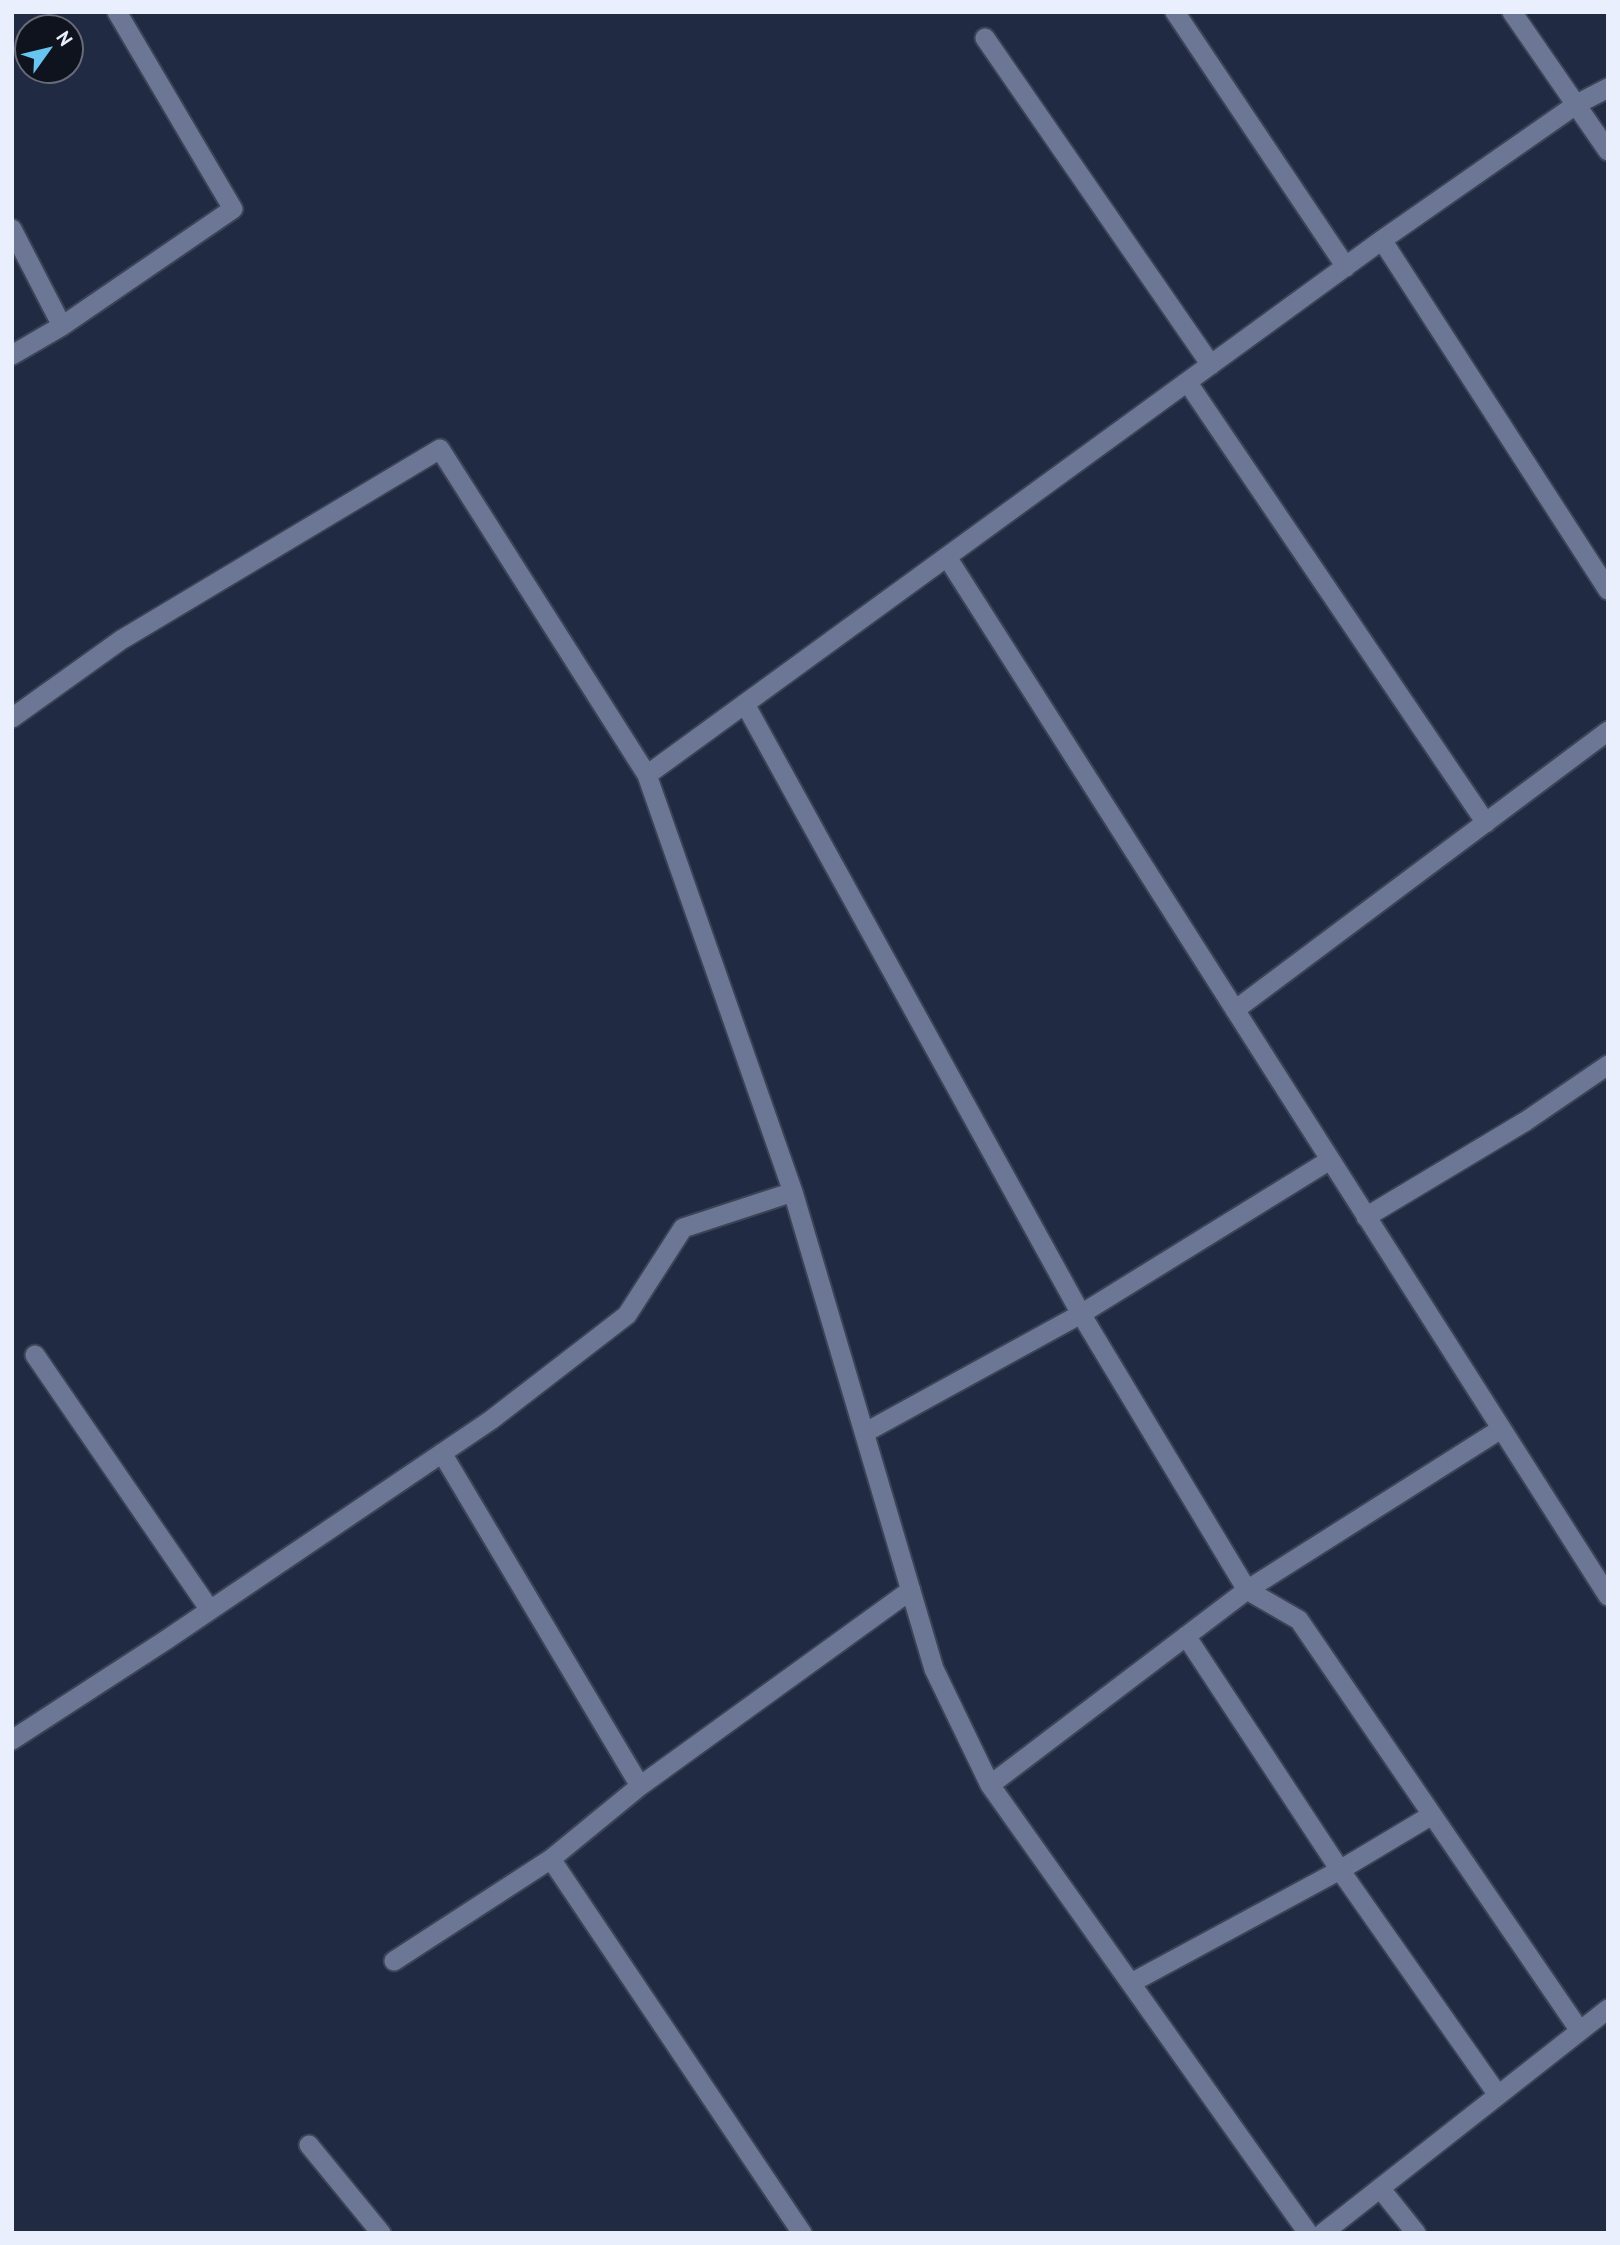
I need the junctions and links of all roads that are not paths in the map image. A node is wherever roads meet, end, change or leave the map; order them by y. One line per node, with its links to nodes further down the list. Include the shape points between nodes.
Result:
1 (117, 12): 11 (street, via 233,209)
2 (1175, 12): 10 (street)
3 (1512, 12): 6 (street)
4 (985, 38): 13 (street)
5 (1608, 88): 6 (street)
6 (1577, 104): 7 (street); 9 (street)
7 (1608, 151)
8 (12, 229): 11 (street)
9 (1381, 240): 10 (street); 16 (street)
10 (1346, 267): 13 (street)
11 (62, 326): 12 (street)
12 (12, 355)
13 (1211, 365): 14 (street)
14 (1188, 383): 15 (street); 21 (street)
15 (947, 557): 17 (street); 22 (street)
16 (1608, 590)
17 (745, 704): 20 (street); 27 (street)
18 (12, 718): 20 (street, via 121,640 440,449)
19 (1608, 731): 21 (street)
20 (647, 775): 25 (street)
21 (1486, 823): 22 (street)
22 (1234, 1010): 24 (street)
23 (1608, 1065): 26 (street, via 1526,1121)
24 (1330, 1160): 26 (street); 27 (street)
25 (793, 1192): 30 (street); 31 (street, via 683,1228 627,1315)
26 (1366, 1217): 29 (street)
27 (1081, 1314): 30 (street); 33 (street)
28 (35, 1355): 35 (street)
29 (1501, 1429): 33 (street); 34 (street)
30 (866, 1432): 32 (street)
31 (442, 1453): 35 (street); 39 (street)
32 (911, 1590): 38 (street, via 934,1669); 39 (street)
33 (1247, 1590): 36 (street); 40 (street, via 1298,1620)
34 (1608, 1596)
35 (210, 1610): 37 (street)
36 (1186, 1636): 38 (street); 42 (street)
37 (12, 1740)
38 (990, 1785): 44 (street)
39 (640, 1786): 41 (street)
40 (1432, 1815): 42 (street); 46 (street)
41 (551, 1860): 43 (street); 51 (street)
42 (1340, 1870): 44 (street); 47 (street)
43 (394, 1961)
44 (1131, 1983): 52 (street)
45 (1608, 2009): 46 (street)
46 (1580, 2031): 47 (street)
47 (1498, 2095): 49 (street)
48 (309, 2145): 50 (street)
49 (1380, 2188): 53 (street); 54 (street)
50 (381, 2233)
51 (802, 2233)
52 (1308, 2233)
53 (1323, 2233)
54 (1416, 2233)

